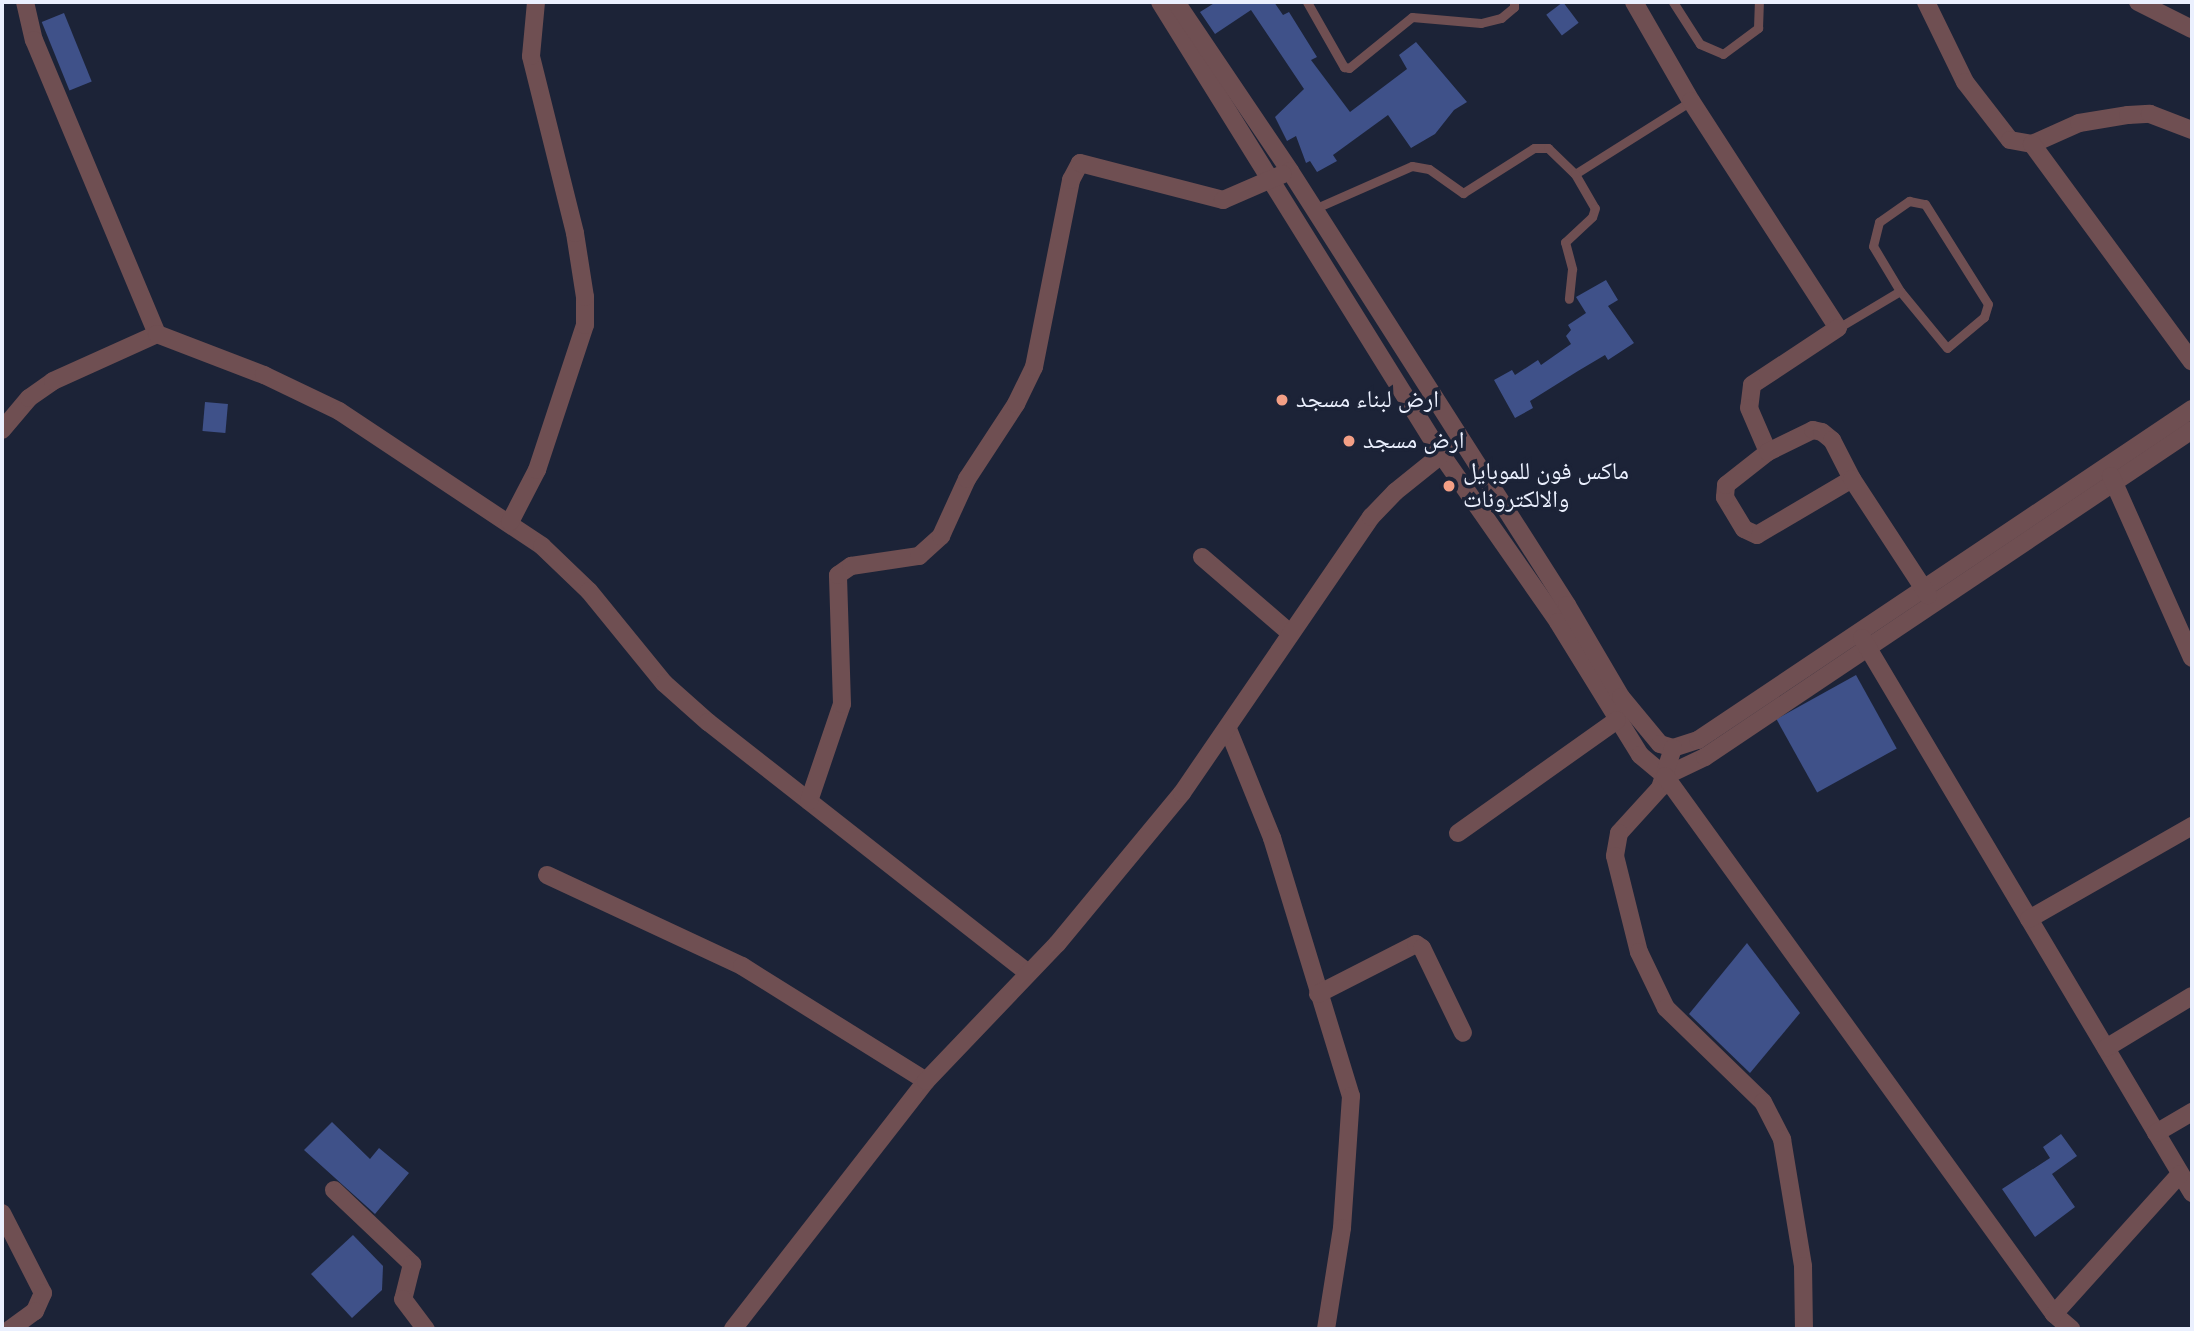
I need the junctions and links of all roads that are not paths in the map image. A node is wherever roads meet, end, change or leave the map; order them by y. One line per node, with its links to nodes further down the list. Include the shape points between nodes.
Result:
1 (25, 2): 22 (street, via 33,40)
2 (536, 2): 33 (street, via 531,56 575,233 585,325 537,470)
3 (1160, 2): 17 (street)
4 (1176, 2): 17 (street)
5 (1307, 2): 6 (lane, via 1344,68 1412,17 1425,14 1481,23 1501,18)
6 (1514, 2)
7 (1673, 2): 8 (lane, via 1700,44 1723,54 1758,28)
8 (1759, 2)
9 (1926, 2): 15 (street, via 1965,82 1996,125 2010,141)
10 (2137, 2): 12 (street)
11 (1637, 3): 13 (street)
12 (2192, 29)
13 (1692, 101): 16 (lane); 21 (street)
14 (2192, 130): 15 (street, via 2161,116 2128,115 2079,124)
15 (2032, 144): 23 (street)
16 (1575, 174): 18 (lane, via 1548,148 1539,147 1463,193 1429,169 1412,166); 20 (lane, via 1595,210 1565,242 1572,269)
17 (1282, 175): 18 (street); 29 (street); 45 (street, via 1223,200 1153,178 1080,163 1071,180 1034,367 1017,404 967,479 941,536 919,556 851,566 838,575 842,704)
18 (1314, 209): 27 (street)
19 (1900, 291): 19 (lane, via 1873,246 1874,233 1879,222 1909,201 1917,201 1925,204 1988,304 1987,311 1947,348); 21 (lane)
20 (1569, 299)
21 (1838, 328): 28 (street, via 1752,385 1749,408)
22 (157, 334): 25 (street, via 52,381 29,398); 33 (street, via 264,375 339,411)
23 (2192, 362)
24 (2192, 409): 30 (street)
25 (2, 430)
26 (2192, 430): 32 (street)
27 (1460, 441): 29 (street); 43 (street, via 1644,730 1653,741)
28 (1768, 452): 31 (street, via 1813,430 1822,432 1832,440); 31 (street, via 1724,488 1725,497 1752,534)
29 (1441, 454): 38 (street, via 1371,517); 41 (street, via 1558,622)
30 (2106, 467): 32 (street); 35 (street)
31 (1852, 479): 35 (street)
32 (2115, 484): 36 (street); 37 (street)
33 (510, 522): 45 (street, via 589,592 664,683)
34 (1202, 557): 38 (street)
35 (1923, 588): 36 (street); 39 (street)
36 (1933, 604): 39 (street)
37 (2186, 623): 40 (street)
38 (1290, 633): 42 (street)
39 (1864, 640): 43 (street, via 1698,740); 44 (street, via 1684,771); 49 (street)
40 (2192, 658)
41 (1617, 720): 44 (street, via 1647,765); 47 (street)
42 (1228, 729): 50 (street, via 1122,867); 51 (street, via 1272,838)
43 (1673, 748): 44 (street)
44 (1665, 776): 62 (street); 67 (street, via 1655,795 1616,840 1615,856 1632,926 1666,1008 1762,1102 1782,1139 1803,1266)
45 (809, 801): 50 (street)
46 (2192, 826): 49 (street)
47 (1458, 832)
48 (547, 875): 55 (street, via 742,966)
49 (2029, 919): 54 (street)
50 (1028, 973): 55 (street)
51 (1318, 994): 53 (street, via 1416,944); 66 (street, via 1352,1104 1342,1228)
52 (2192, 996): 54 (street)
53 (1463, 1033)
54 (2106, 1048): 57 (street)
55 (926, 1081): 65 (street)
56 (2192, 1112): 57 (street)
57 (2156, 1133): 58 (street)
58 (2180, 1174): 60 (street); 62 (street)
59 (334, 1190): 64 (street, via 412,1264 403,1299)
60 (2192, 1193)
61 (2, 1213): 63 (street, via 43,1293 35,1311)
62 (2054, 1314): 68 (street)
63 (10, 1329)
64 (426, 1329)
65 (733, 1329)
66 (1326, 1329)
67 (1804, 1329)
68 (2071, 1329)

